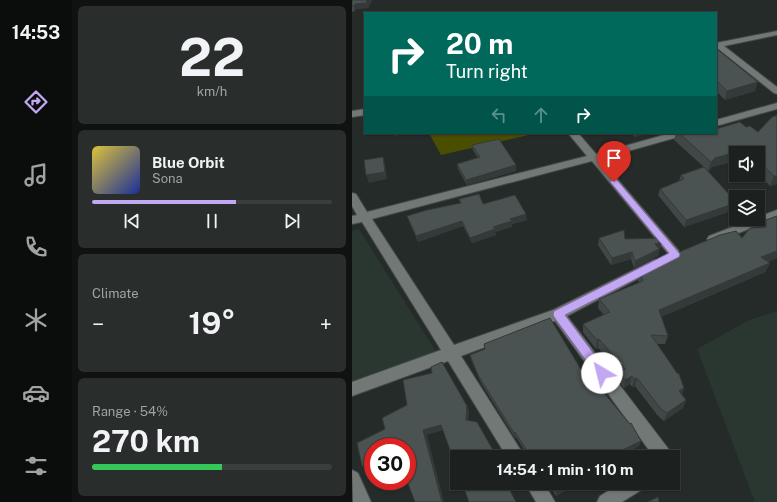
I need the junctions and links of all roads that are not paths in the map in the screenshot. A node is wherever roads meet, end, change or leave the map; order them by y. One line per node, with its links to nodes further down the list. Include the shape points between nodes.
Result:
1 (777, 33): 2 (street)
2 (717, 45): 3 (street)
3 (777, 91)
4 (777, 106): 7 (street)
5 (364, 112): 6 (street)
6 (352, 114)
7 (717, 124)
8 (574, 134): 10 (street)
9 (678, 134): 10 (street)
10 (594, 158): 13 (street); 16 (street)
11 (352, 197): 13 (street)
12 (777, 214): 14 (street)
13 (358, 219): 18 (street)
14 (704, 242)
15 (690, 248): 16 (street)
16 (675, 254): 17 (street)
17 (558, 314): 18 (street); 21 (street)
18 (451, 352): 19 (street); 20 (street)
19 (352, 389)
20 (513, 450)
21 (659, 450)
22 (352, 479): 25 (street)
23 (538, 490): 26 (street)
24 (626, 490): 27 (street)
25 (362, 502)
26 (546, 502)
27 (606, 502)

